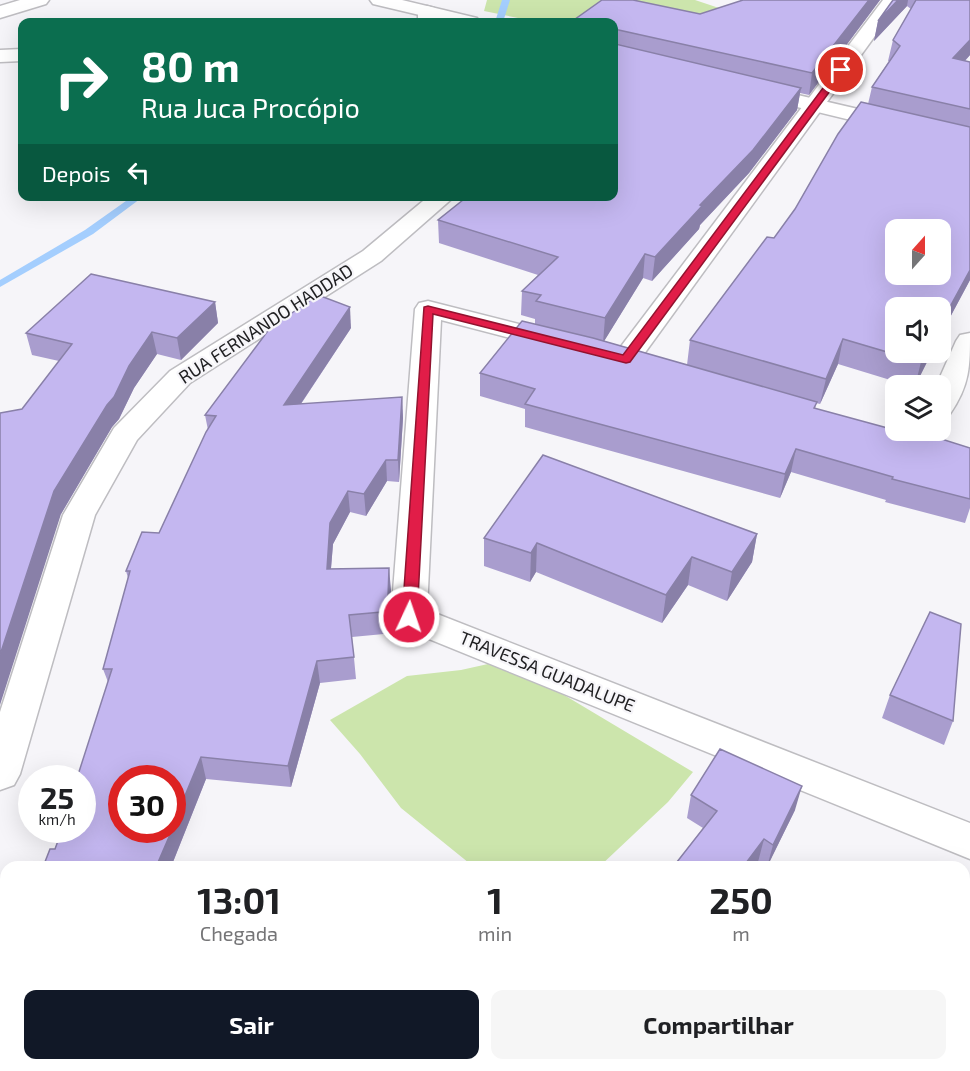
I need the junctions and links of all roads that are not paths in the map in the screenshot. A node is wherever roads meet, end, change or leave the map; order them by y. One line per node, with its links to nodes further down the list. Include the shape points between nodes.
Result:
1 (40, 0): 4 (street)
2 (379, 0): 5 (street)
3 (892, 0): 10 (street)
4 (1, 11): 6 (street)
5 (427, 17)
6 (18, 24)
7 (0, 56): 8 (street)
8 (18, 56)
9 (737, 86): 10 (street)
10 (815, 105): 11 (street); 16 (street, TRAVESSA GUADALUPE, via 615,357 428,309 409,617)
11 (970, 142)
12 (438, 201): 15 (street, RUA FERNANDO HADDAD, via 372,256 180,377 126,435 79,515)
13 (970, 341): 14 (street)
14 (951, 383)
15 (0, 774)
16 (970, 841)

